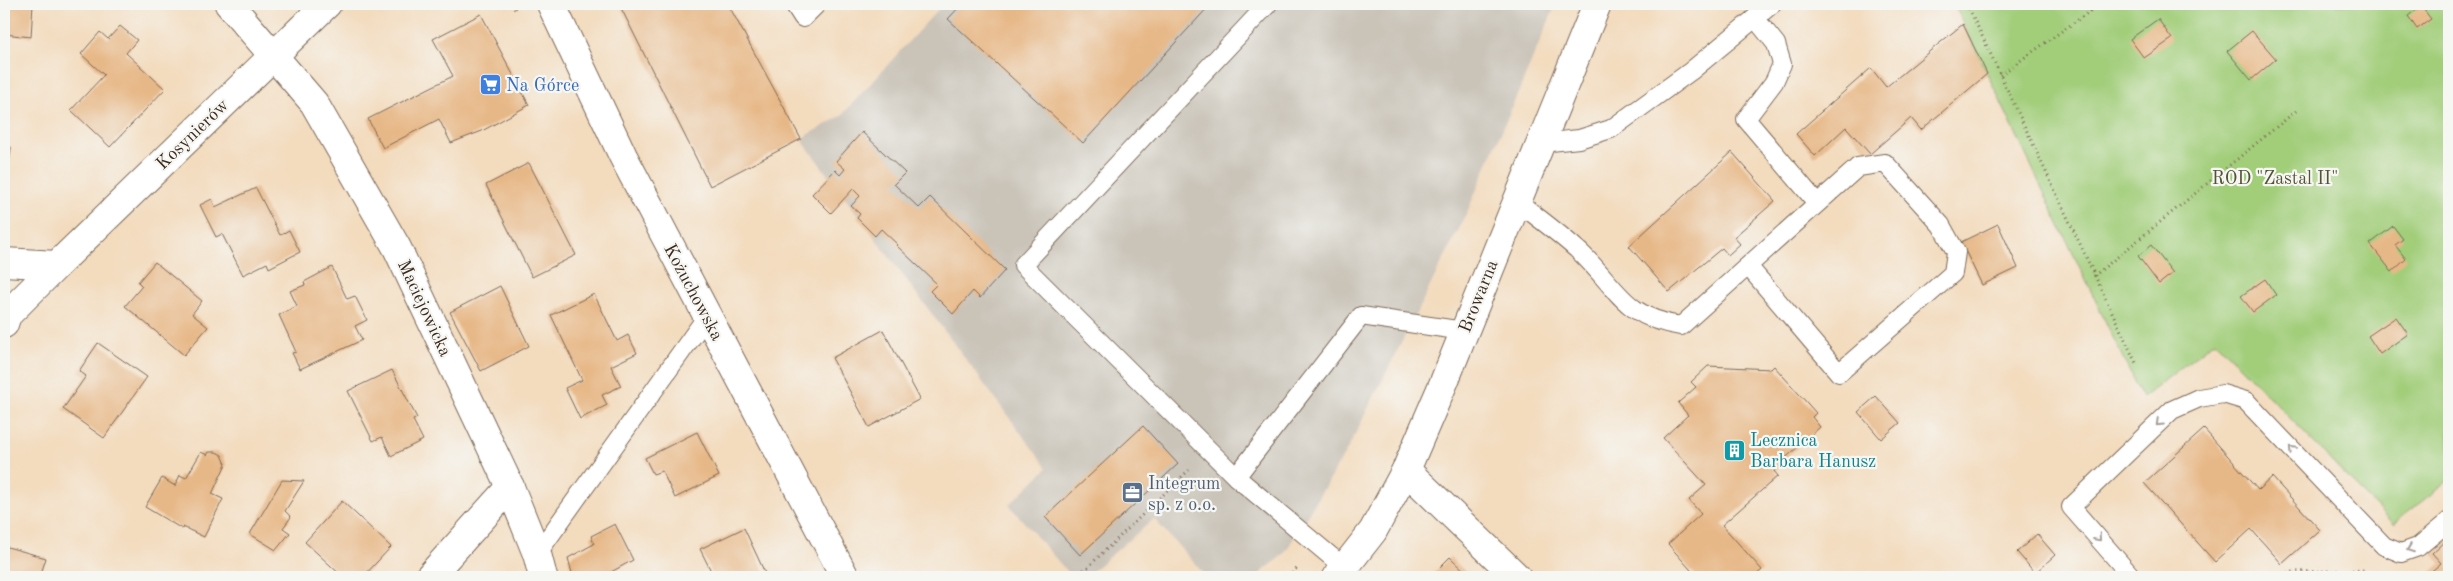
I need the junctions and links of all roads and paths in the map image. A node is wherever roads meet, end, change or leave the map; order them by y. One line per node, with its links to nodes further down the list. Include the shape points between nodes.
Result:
1 (229, 4): 12 (street, Maciejowicka)
2 (327, 4): 12 (street, Kosynierów)
3 (551, 4): 22 (street, Kożuchowska, via 623,156)
4 (794, 4): 5 (lane, via 803,18)
5 (816, 4)
6 (1268, 4): 26 (lane, via 1023,265)
7 (1597, 4): 15 (street, Browarna)
8 (1772, 4): 11 (lane)
9 (1967, 4): 13 (path)
10 (2100, 4): 13 (path)
11 (1755, 18): 15 (lane, via 1691,71 1611,129 1579,139); 17 (lane, via 1776,44 1782,64 1774,82 1746,119)
12 (275, 55): 19 (street, Kosynierów); 29 (street, Maciejowicka, via 314,103 397,248)
13 (2000, 75): 21 (path)
14 (2296, 111): 21 (path)
15 (1541, 143): 16 (street, Browarna)
16 (1517, 202): 20 (lane, via 1583,255 1627,305 1661,323 1681,326); 24 (street, Browarna)
17 (1817, 203): 20 (lane); 20 (lane, via 1858,168 1885,162 1942,225 1956,252 1954,273 1839,373)
18 (4, 262): 19 (street)
19 (56, 264): 23 (street, Kosynierów, via 7,314)
20 (1748, 266)
21 (2094, 276): 25 (path)
22 (707, 316): 33 (lane); 36 (street, Kożuchowska)
23 (4, 324)
24 (1464, 331): 27 (street, Browarna); 28 (lane, via 1361,316)
25 (2136, 364)
26 (1209, 450): 28 (lane); 37 (path, via 1088,567)
27 (1406, 470): 34 (street, Browarna, via 1373,531); 39 (street)
28 (1236, 477): 31 (lane)
29 (510, 487): 33 (street, Maciejowicka); 35 (street)
30 (2449, 521): 32 (lane, one-way to 32, via 2418,547)
31 (1317, 545): 34 (lane); 38 (path)
32 (2401, 553): 40 (lane, one-way to 40, via 2384,546 2246,401 2223,394 2199,398 2172,410 2071,507); 41 (path, via 2390,569 2291,572)
33 (540, 566)
34 (1341, 573)
35 (429, 577)
36 (846, 577)
37 (1070, 577)
38 (1289, 577)
39 (1517, 577)
40 (2132, 577)
41 (2273, 577)

